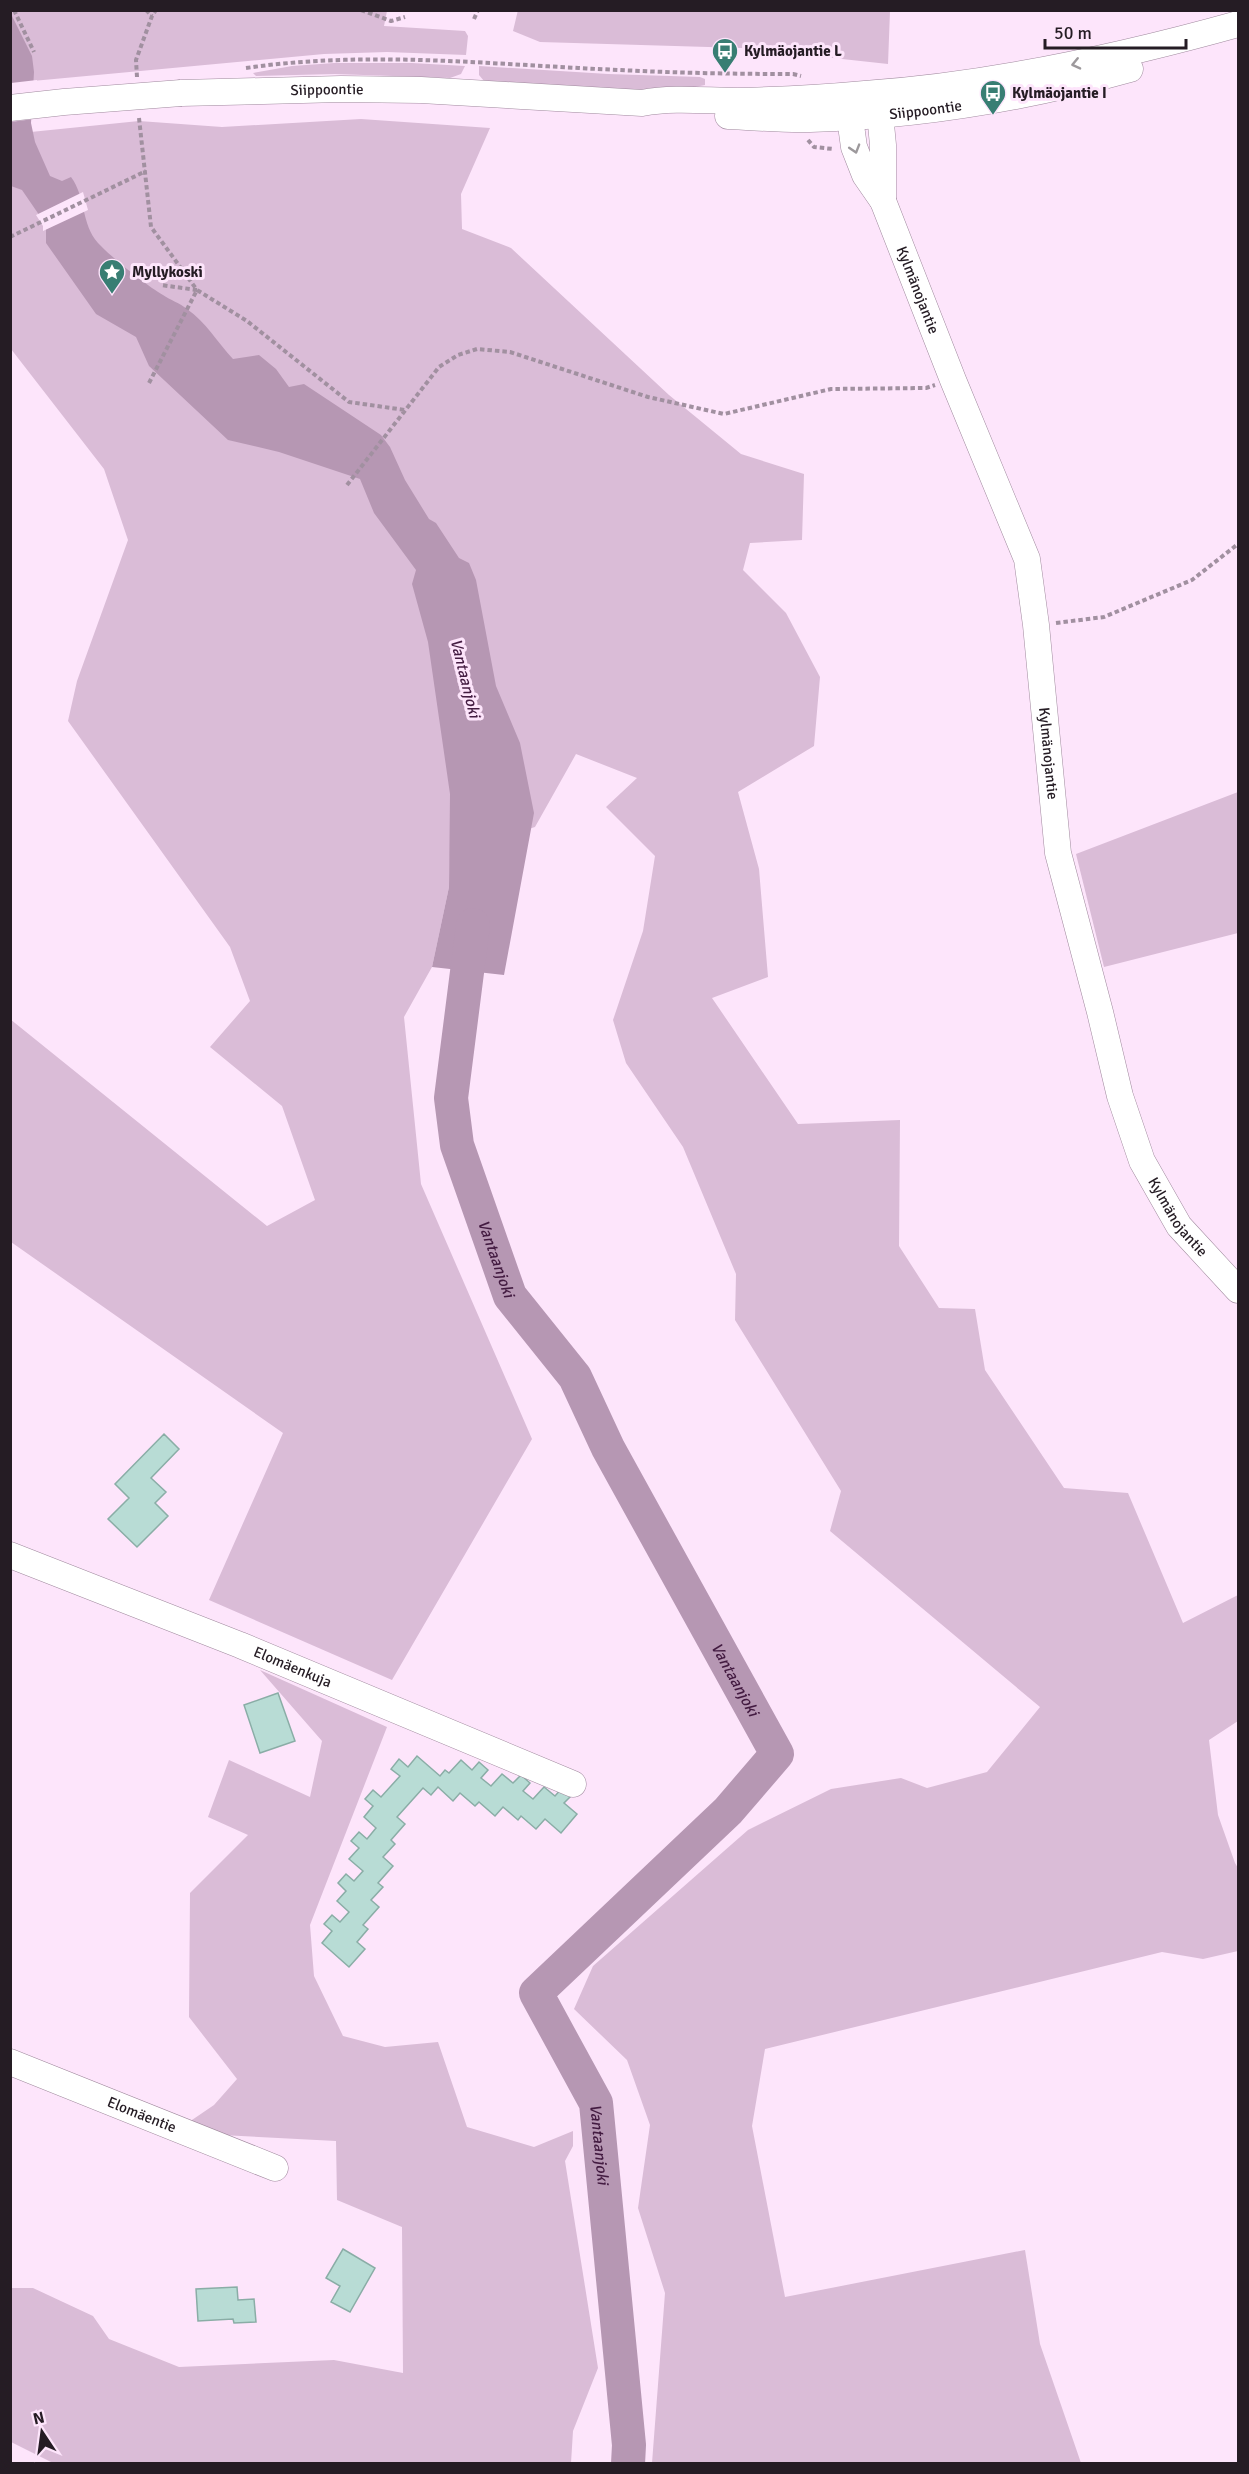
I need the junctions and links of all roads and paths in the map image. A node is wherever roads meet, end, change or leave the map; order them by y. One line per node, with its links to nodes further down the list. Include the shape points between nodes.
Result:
1 (14, 10): 10 (path)
2 (146, 10): 3 (path, via 152,16)
3 (156, 10)
4 (362, 10): 6 (path, via 391,21)
5 (478, 10): 7 (path)
6 (405, 17)
7 (474, 19)
8 (1239, 24): 13 (street, Siippoontie, one-way to 13, via 1040,72)
9 (1239, 36): 16 (street, Siippoontie, via 1031,94)
10 (34, 52)
11 (473, 62): 12 (path, via 341,60)
12 (235, 69)
13 (863, 95): 14 (street, Siippoontie); 16 (street); 17 (street)
14 (642, 103): 15 (street, Siippoontie, bridge, via 387,90 271,89); 17 (street, Siippoontie, via 674,113)
15 (10, 108)
16 (880, 114): 17 (street, Siippoontie); 18 (street, Kylmänojantie)
17 (850, 118): 18 (street, Kylmänojantie, one-way to 18, via 854,147 865,175)
18 (883, 201): 22 (street, Kylmänojantie)
19 (10, 237): 21 (path, via 146,171 151,228)
20 (161, 285): 21 (path)
21 (197, 290): 23 (path); 24 (path, via 247,321 349,402)
22 (952, 381): 24 (path, via 926,388 831,389 724,414 648,397 510,352 477,349 439,367); 27 (street, Kylmänojantie, via 1027,559)
23 (149, 383)
24 (405, 410): 25 (path)
25 (347, 485)
26 (1239, 544): 27 (path, via 1192,580 1104,617)
27 (1036, 625): 28 (street, Kylmänojantie, via 1058,853 1120,1096 1142,1161 1179,1226)
28 (1239, 1290)
29 (10, 1555): 30 (street, Elomäenkuja)
30 (573, 1784)
31 (10, 2062): 32 (street, Elomäentie)
32 (275, 2168)

